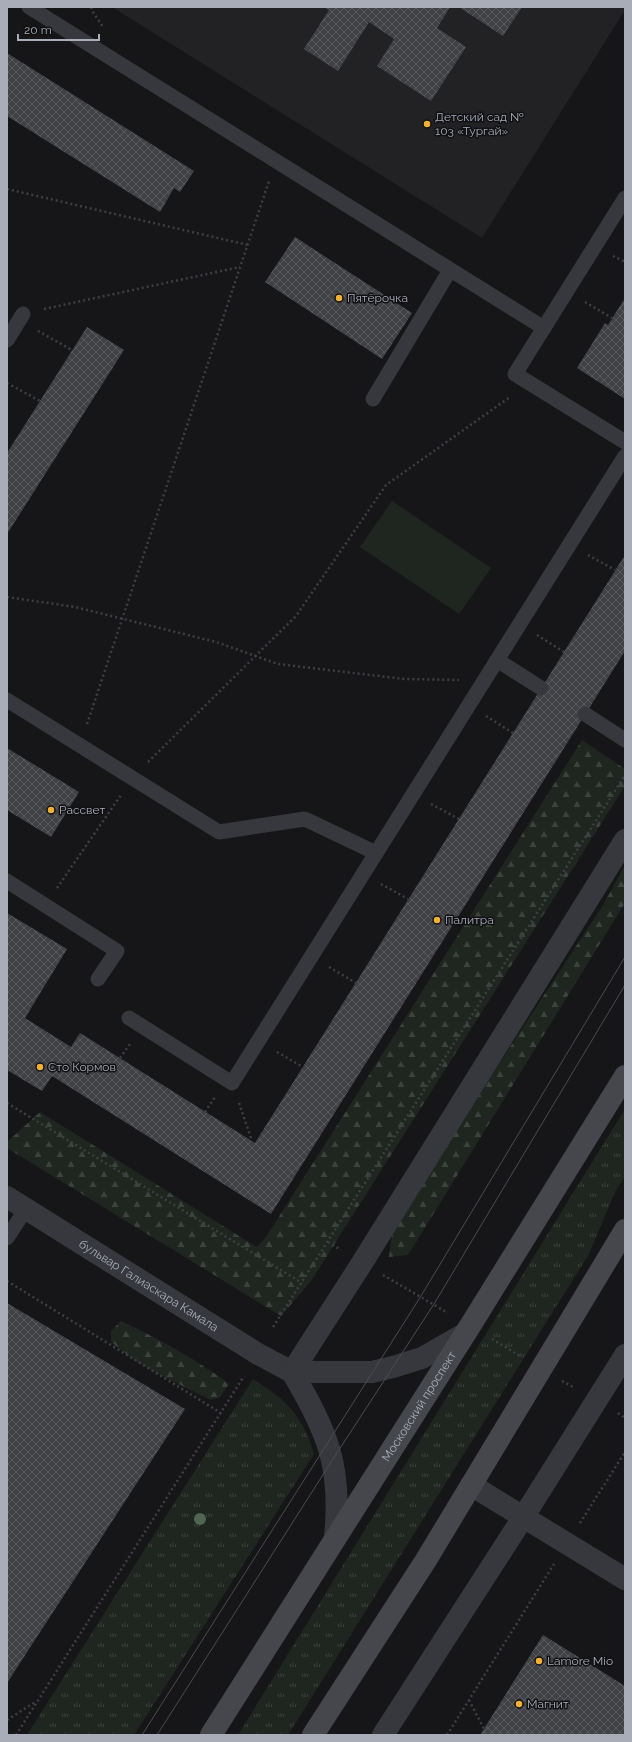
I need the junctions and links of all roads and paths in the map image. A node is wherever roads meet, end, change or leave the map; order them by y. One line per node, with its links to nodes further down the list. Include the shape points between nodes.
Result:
1 (29, 7): 2 (lane)
2 (276, 161): 6 (path); 8 (lane)
3 (7, 189): 6 (path)
4 (625, 198): 5 (lane)
5 (621, 214): 9 (lane)
6 (248, 245): 7 (path)
7 (241, 267): 10 (path); 24 (path)
8 (450, 270): 12 (lane); 17 (lane)
9 (567, 291): 11 (path); 12 (lane)
10 (21, 317): 13 (lane); 14 (path)
11 (612, 318)
12 (544, 328): 16 (lane, via 515,374)
13 (7, 340)
14 (72, 350)
15 (7, 383): 18 (path)
16 (529, 383): 19 (lane); 27 (path, via 386,485 296,616)
17 (373, 399)
18 (40, 400)
19 (625, 442)
20 (625, 456): 21 (lane)
21 (569, 545): 22 (path); 25 (lane)
22 (615, 570)
23 (7, 597): 24 (path, via 76,607)
24 (123, 618): 27 (path, via 216,642); 36 (path)
25 (519, 624): 26 (path); 28 (lane)
26 (564, 652)
27 (256, 656): 29 (path, via 278,664 404,679); 38 (path)
28 (497, 660): 29 (lane); 30 (lane)
29 (485, 680): 32 (lane)
30 (541, 688)
31 (7, 700): 36 (lane)
32 (469, 705): 34 (path); 39 (lane)
33 (586, 714): 35 (lane)
34 (513, 733)
35 (625, 740)
36 (80, 746): 38 (lane)
37 (625, 775): 62 (path)
38 (132, 778): 42 (lane, via 219,832 305,819); 46 (path)
39 (413, 794): 40 (path); 42 (lane)
40 (459, 819)
41 (625, 840): 66 (street)
42 (376, 853): 43 (lane)
43 (363, 874): 45 (path); 47 (lane)
44 (7, 881): 46 (lane)
45 (408, 899)
46 (45, 905): 48 (lane, via 117,951)
47 (311, 956): 49 (path); 51 (lane)
48 (98, 979)
49 (356, 983)
50 (129, 1018): 54 (lane)
51 (258, 1041): 52 (path); 54 (lane)
52 (303, 1067)
53 (625, 1076): 64 (main road, Московский проспект)
54 (232, 1083): 56 (path)
55 (7, 1103): 62 (path)
56 (252, 1141)
57 (7, 1197): 58 (street, бульвар Галиаскара Камала)
58 (26, 1209): 60 (lane); 66 (street, бульвар Галиаскара Камала, via 258,1354)
59 (625, 1230): 70 (main road)
60 (7, 1238)
61 (7, 1282): 68 (path)
62 (302, 1283): 63 (path)
63 (274, 1327)
64 (464, 1334): 66 (street, бульвар Галиаскара Камала, via 422,1358 393,1368 372,1372); 72 (main road, Московский проспект)
65 (625, 1355): 71 (street)
66 (292, 1372): 72 (street, via 315,1411 330,1448 338,1488)
67 (246, 1373): 68 (path)
68 (221, 1413): 76 (path)
69 (625, 1452): 73 (path)
70 (471, 1485): 71 (street); 81 (main road, via 426,1560)
71 (524, 1516): 73 (street); 82 (street)
72 (335, 1538): 80 (main road, Московский проспект)
73 (568, 1542): 74 (street); 75 (path)
74 (625, 1579)
75 (469, 1700): 78 (path); 83 (path)
76 (37, 1701): 77 (path); 79 (path)
77 (7, 1720)
78 (484, 1729)
79 (16, 1735)
80 (211, 1735)
81 (313, 1735)
82 (383, 1735)
83 (447, 1735)

